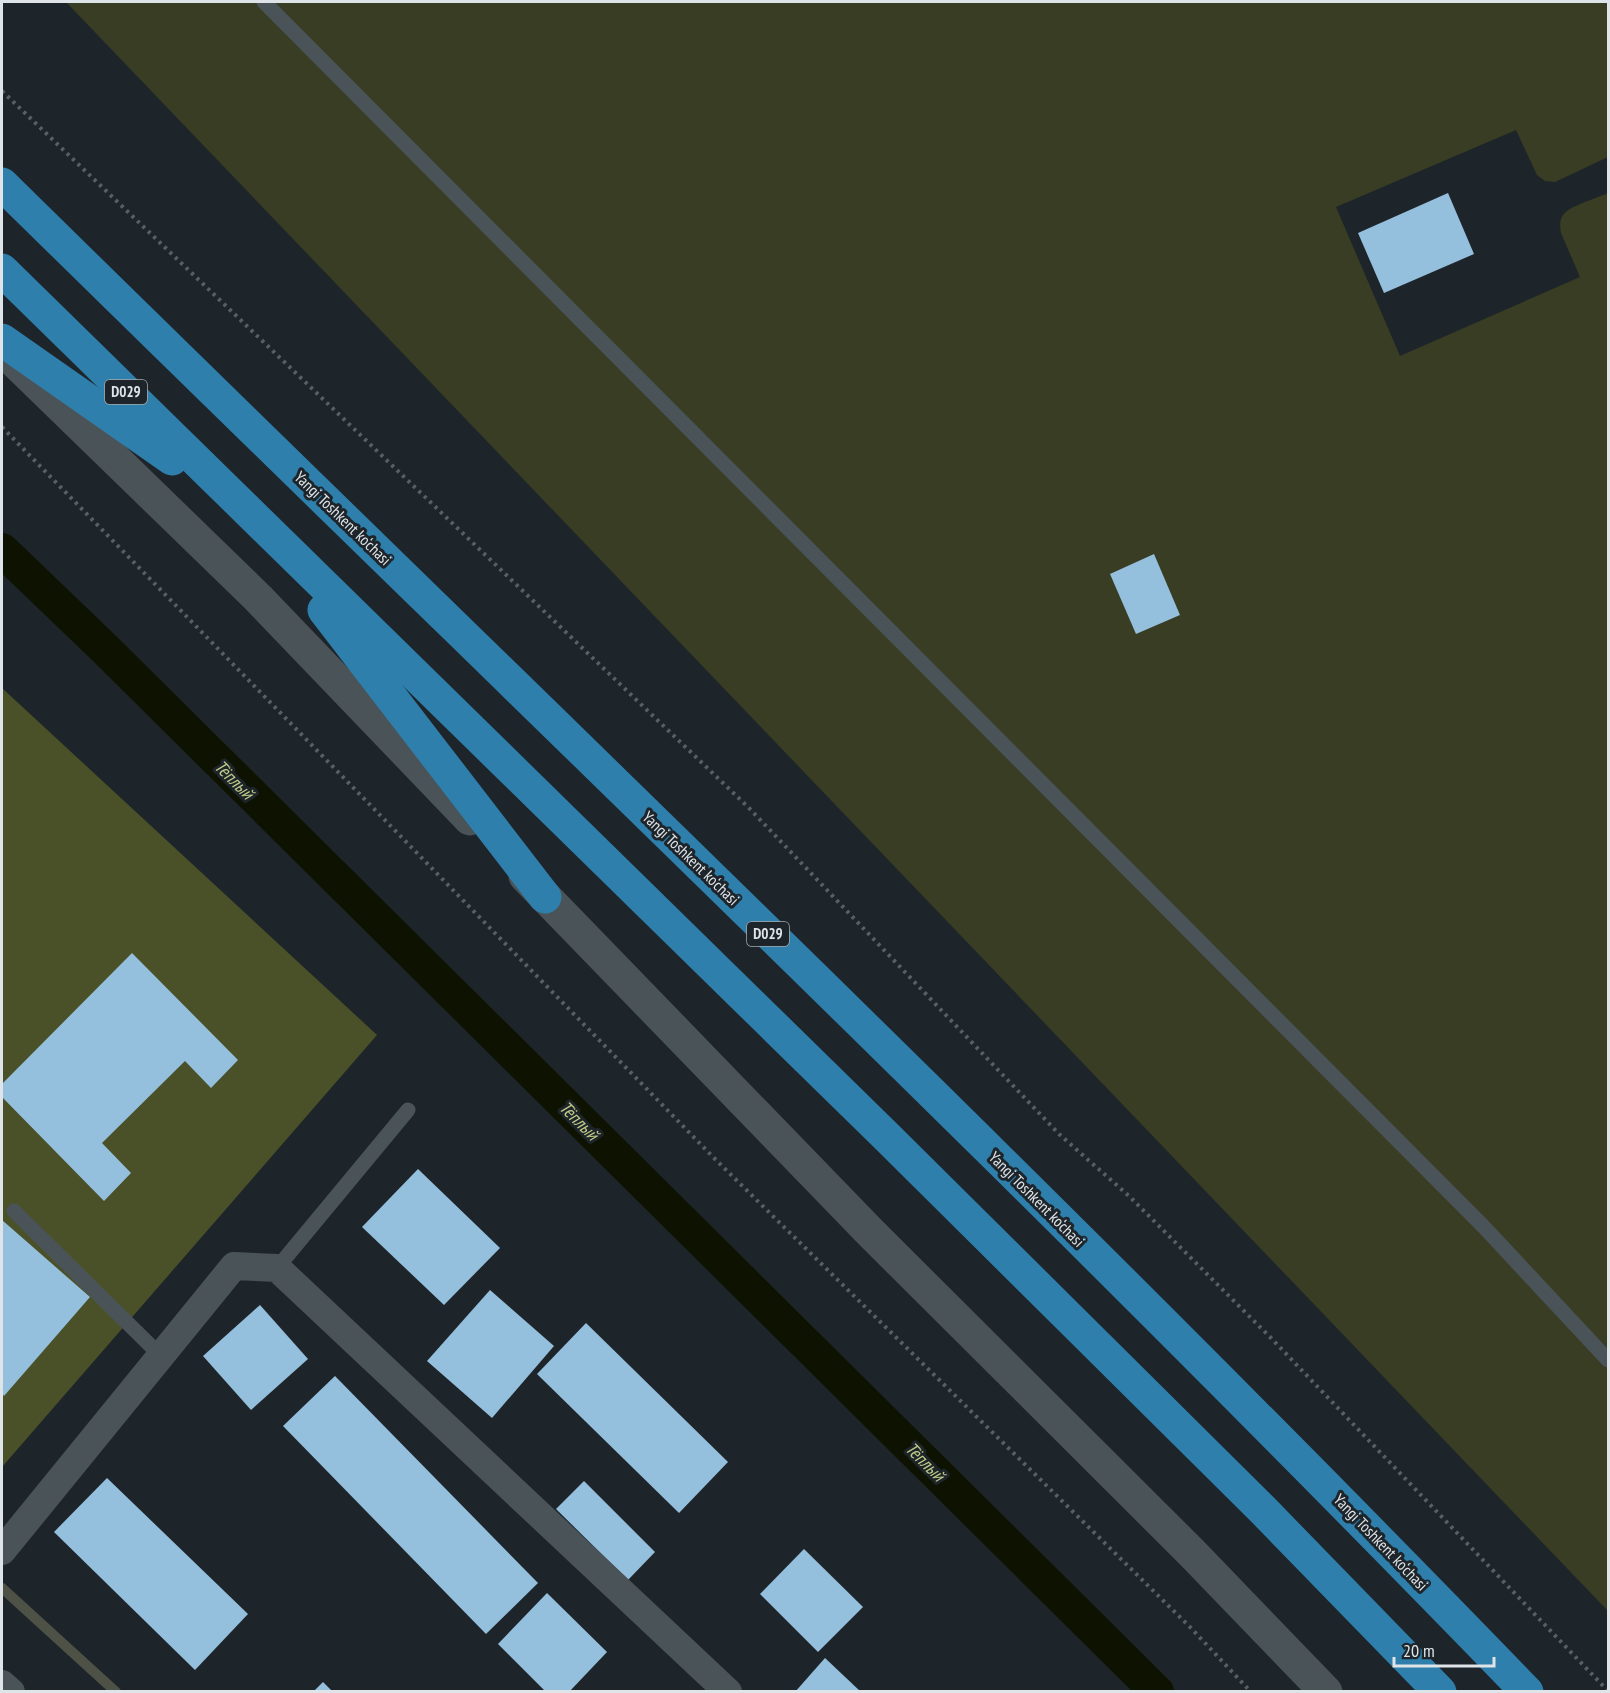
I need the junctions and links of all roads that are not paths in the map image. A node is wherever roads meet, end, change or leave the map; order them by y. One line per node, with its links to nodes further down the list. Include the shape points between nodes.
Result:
1 (264, 2): 12 (lane, via 1485,1227)
2 (2, 184): 19 (highway, Yangi Toshkent ko‘chasi / D029, via 918,1080)
3 (2, 270): 6 (highway, D029)
4 (2, 340): 6 (highway)
5 (2, 349): 7 (main road, via 258,598)
6 (251, 514): 7 (highway); 18 (highway, D029, via 878,1129)
7 (545, 897): 17 (main road)
8 (408, 1110): 10 (lane)
9 (14, 1211): 11 (lane)
10 (277, 1268): 11 (street, via 234,1266); 16 (street)
11 (161, 1356): 13 (street)
12 (1608, 1360)
13 (2, 1551)
14 (2, 1684): 15 (street)
15 (11, 1692)
16 (728, 1692)
17 (1326, 1692)
18 (1440, 1692)
19 (1527, 1692)

